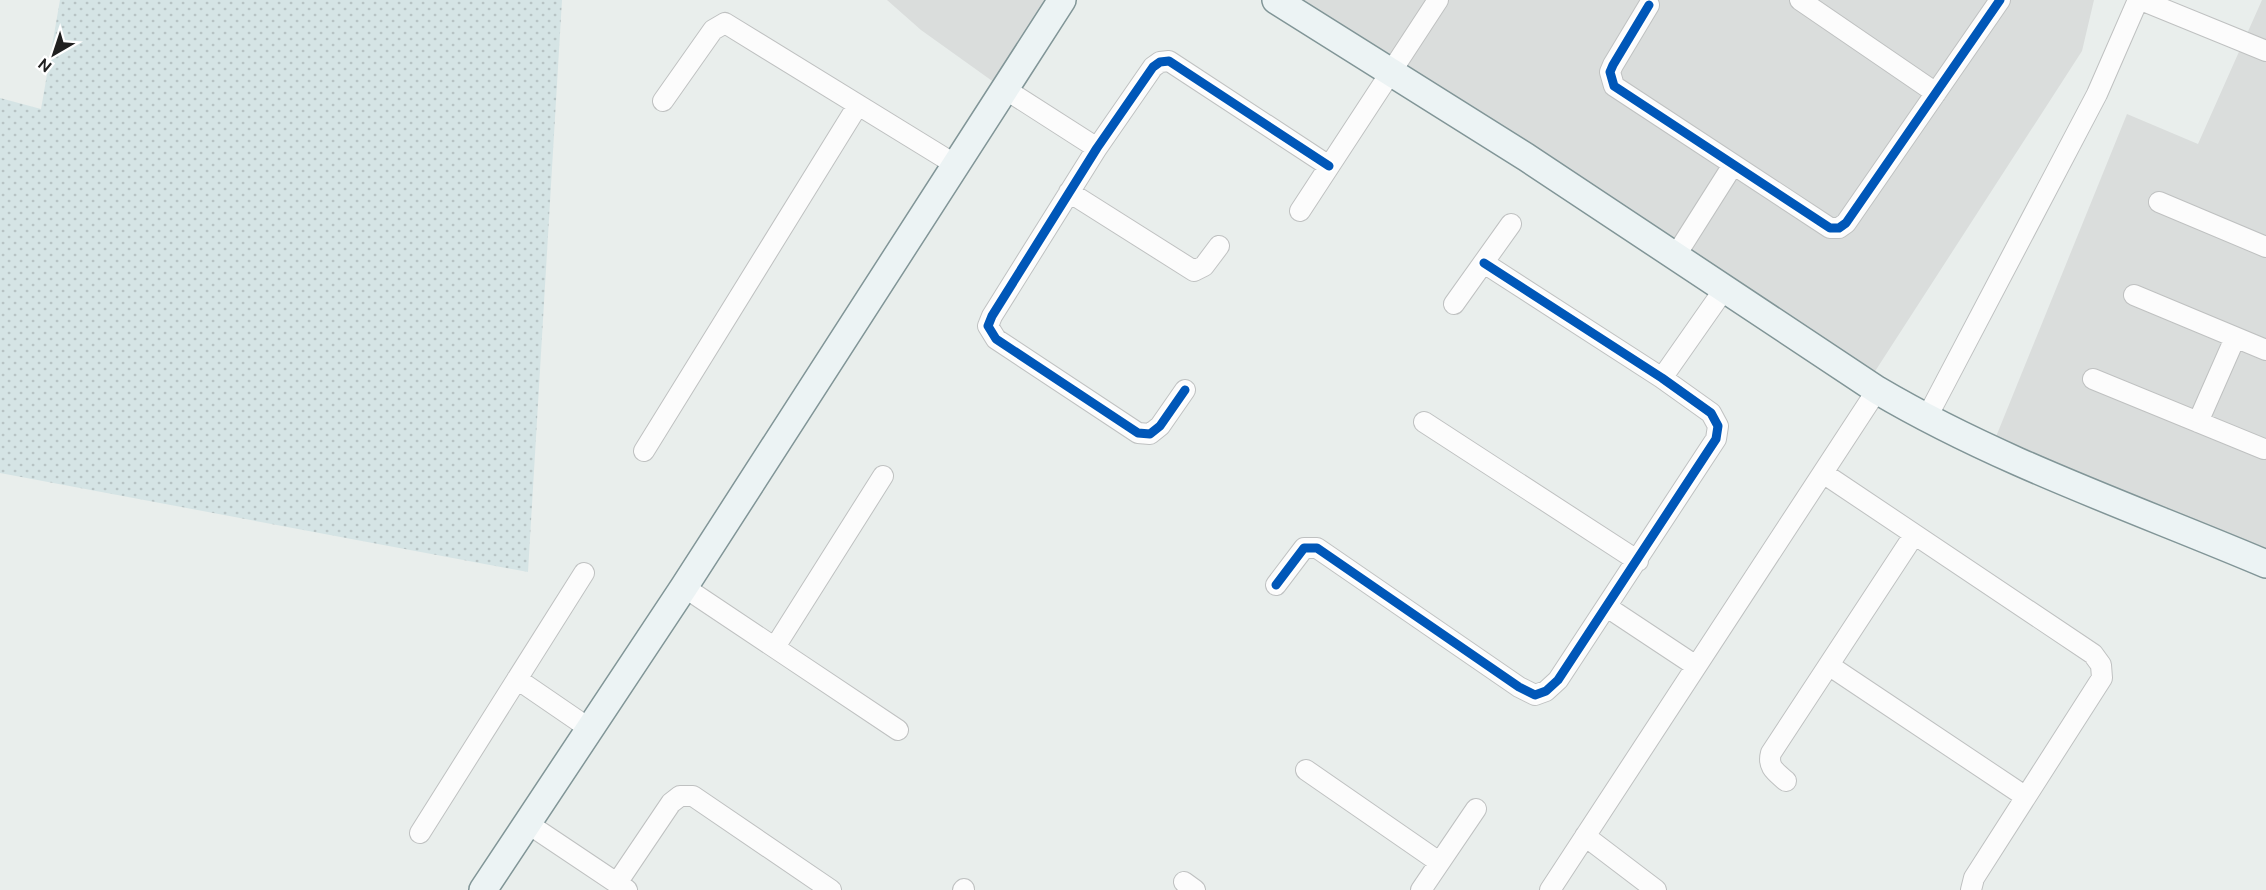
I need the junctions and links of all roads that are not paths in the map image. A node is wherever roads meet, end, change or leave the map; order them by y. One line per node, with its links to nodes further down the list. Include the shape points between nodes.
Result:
1 (1276, 0): 9 (main road)
2 (1438, 0): 9 (street)
3 (1800, 0): 11 (street)
4 (2000, 0): 11 (street)
5 (2139, 0): 8 (street); 35 (street, via 2097,94)
6 (1058, 2): 10 (main road)
7 (1649, 5): 16 (street, via 1613,65 1614,86)
8 (2266, 51)
9 (1390, 72): 17 (street); 24 (main road)
10 (1005, 89): 14 (street); 15 (main road)
11 (1936, 93): 16 (street, via 1839,228 1830,228)
12 (663, 101): 13 (street, via 713,30 725,23)
13 (858, 105): 15 (street); 39 (street)
14 (1097, 148): 17 (street, via 1153,67 1168,61); 18 (street)
15 (956, 165): 47 (main road)
16 (1733, 165): 24 (street)
17 (1329, 166): 20 (street)
18 (1069, 192): 22 (street, via 1194,271 1204,266); 33 (street, via 992,316 990,333 1138,433 1150,434 1160,426)
19 (2159, 202): 23 (street)
20 (1300, 211)
21 (1510, 224): 25 (street)
22 (1219, 246)
23 (2266, 247)
24 (1676, 255): 26 (main road)
25 (1484, 263): 28 (street); 31 (street)
26 (1725, 288): 31 (street); 34 (main road)
27 (2134, 295): 29 (street)
28 (1454, 304)
29 (2235, 338): 30 (street); 37 (street)
30 (2266, 350)
31 (1662, 378): 43 (street, via 1711,413 1718,426 1716,439)
32 (2093, 379): 37 (street)
33 (1185, 390)
34 (1877, 390): 35 (main road); 40 (street)
35 (1926, 419): 44 (main road)
36 (1424, 422): 43 (street)
37 (2198, 422): 38 (street)
38 (2264, 449)
39 (644, 451)
40 (1823, 473): 42 (street); 50 (street)
41 (883, 476): 49 (street)
42 (1914, 536): 51 (street); 57 (street, via 2093,654 2101,664 2102,678)
43 (1638, 561): 48 (street)
44 (2266, 564)
45 (584, 573): 52 (street)
46 (1276, 585): 48 (street, via 1298,553 1304,548 1317,548 1535,694 1546,691 1558,680)
47 (684, 587): 49 (street); 53 (main road)
48 (1607, 607): 50 (street)
49 (775, 647): 54 (street)
50 (1696, 666): 61 (street)
51 (1830, 666): 56 (street, via 1771,753 1771,767); 57 (street)
52 (517, 679): 53 (street); 60 (street)
53 (590, 729): 59 (main road)
54 (898, 730)
55 (1306, 770): 62 (street)
56 (1786, 781)
57 (2026, 797): 69 (street, via 1974,878)
58 (1476, 809): 62 (street)
59 (527, 823): 63 (street); 64 (main road)
60 (420, 833)
61 (1585, 836): 67 (street); 68 (street)
62 (1439, 862): 66 (street)
63 (622, 887): 65 (street, via 671,804 680,796 693,796)
64 (483, 890)
65 (831, 890)
66 (1421, 890)
67 (1550, 890)
68 (1656, 890)
69 (1971, 890)

